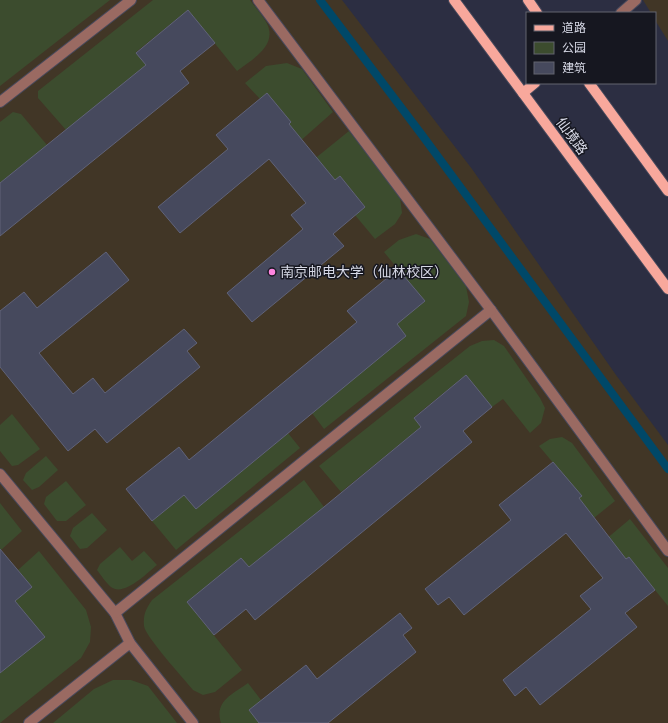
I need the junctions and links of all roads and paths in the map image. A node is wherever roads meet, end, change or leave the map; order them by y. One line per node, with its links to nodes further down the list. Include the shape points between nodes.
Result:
1 (131, 0): 11 (street)
2 (258, 0): 14 (street)
3 (454, 0): 10 (main road, 仙境路)
4 (528, 0): 6 (main road)
5 (636, 0): 7 (street)
6 (536, 12)
7 (622, 12)
8 (534, 84): 10 (main road)
9 (590, 84): 12 (main road)
10 (523, 92): 13 (main road, 仙境路)
11 (0, 102)
12 (668, 191)
13 (668, 289)
14 (492, 310): 16 (street); 17 (street)
15 (0, 474): 17 (street)
16 (668, 551)
17 (115, 613): 18 (street)
18 (130, 643): 19 (street); 20 (street)
19 (29, 723)
20 (193, 723)

